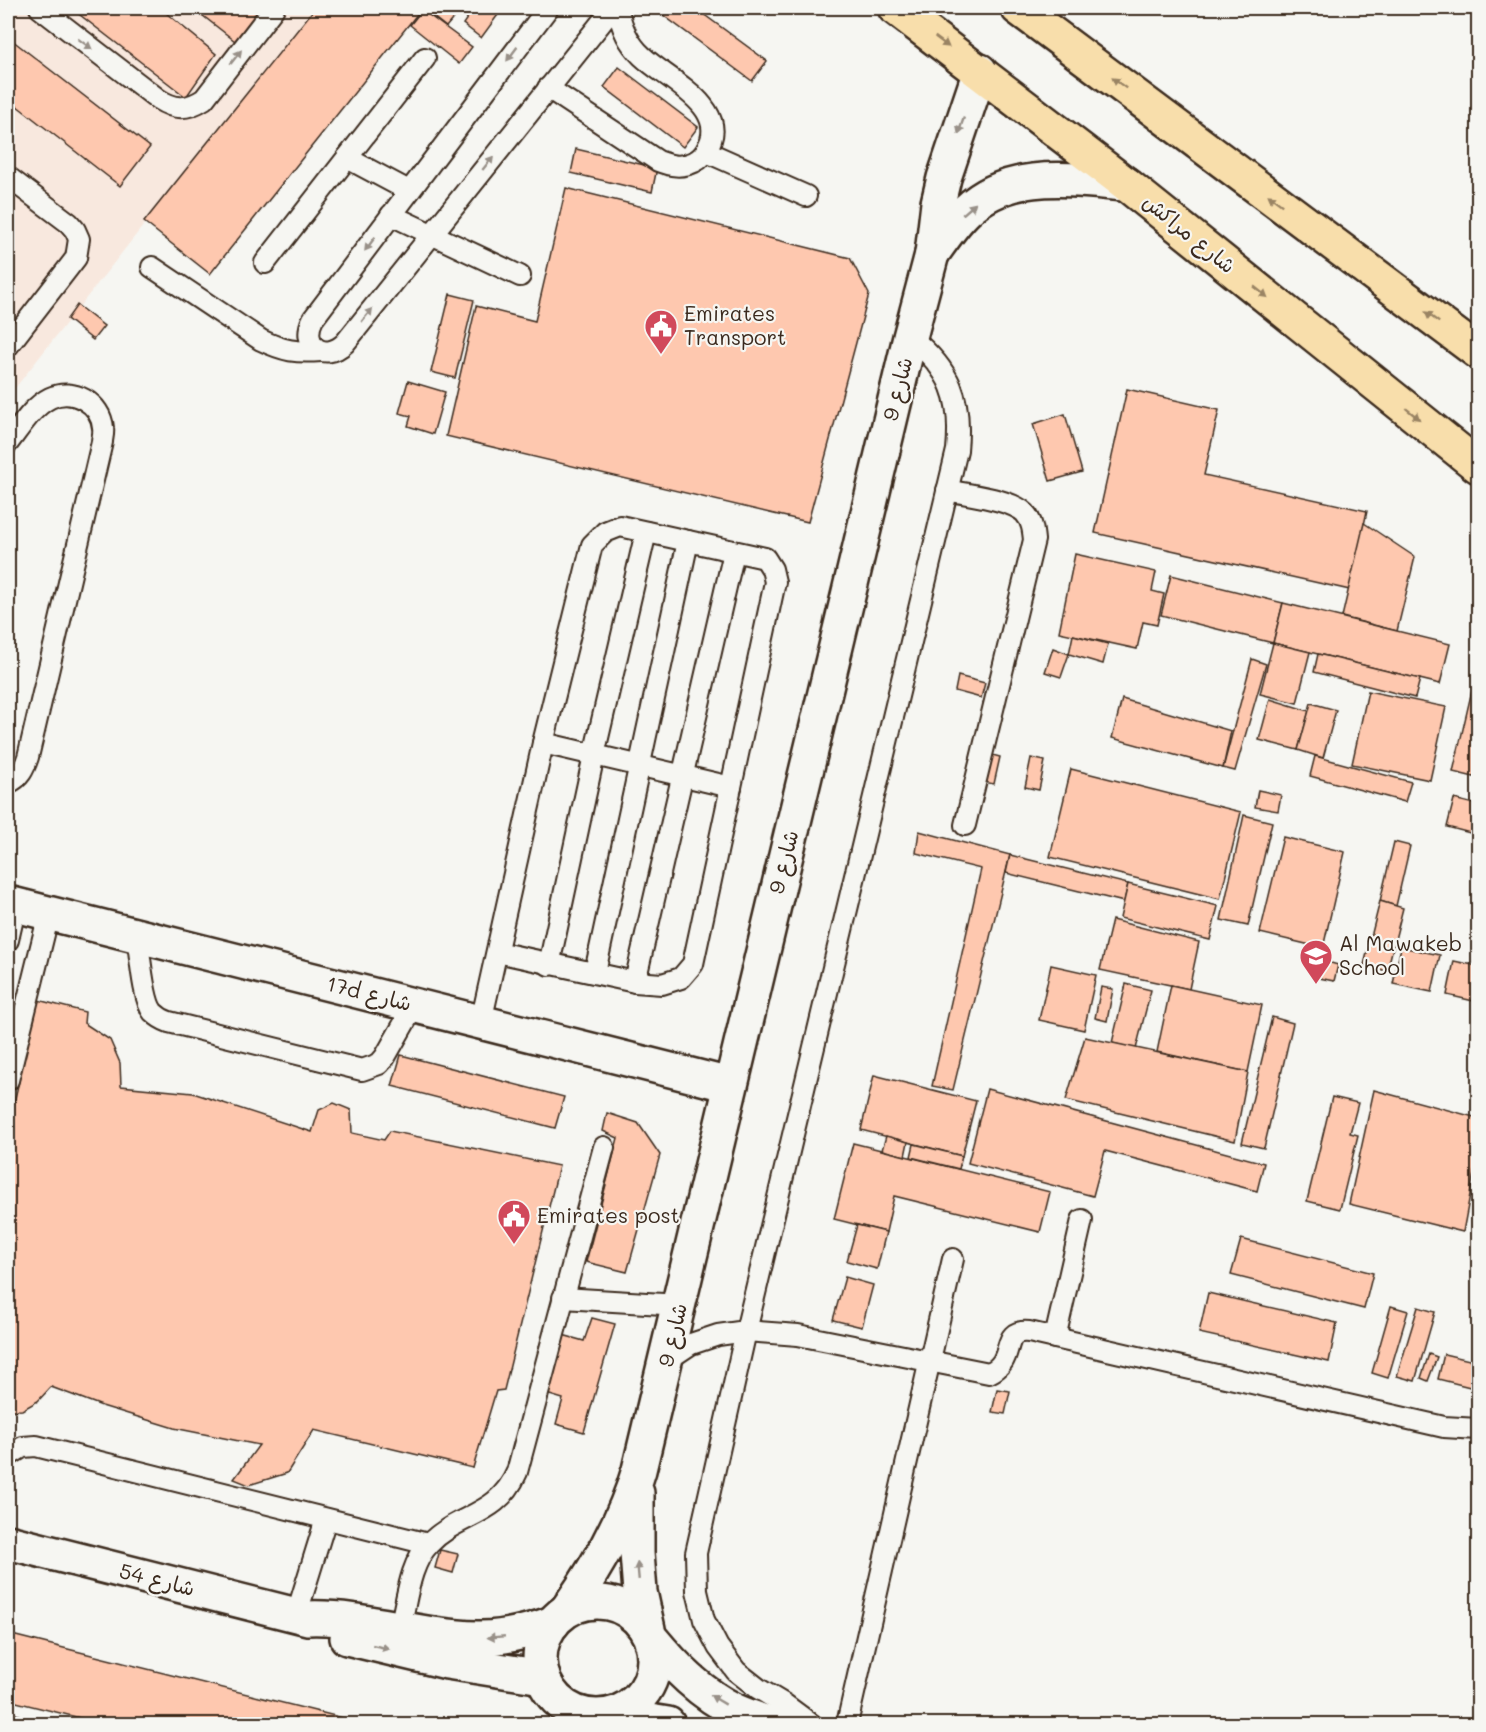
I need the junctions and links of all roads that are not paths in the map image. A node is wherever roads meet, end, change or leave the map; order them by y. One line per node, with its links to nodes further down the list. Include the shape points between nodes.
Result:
1 (40, 8): 2 (lane, one-way to 2, via 158,99 181,109 204,99)
2 (274, 8)
3 (548, 8): 15 (lane, one-way to 15)
4 (613, 8): 10 (lane)
5 (618, 8): 11 (lane, via 630,42 643,57 709,113 713,126)
6 (895, 8): 9 (main road, شارع مراكش, one-way to 9)
7 (1018, 8): 26 (main road, one-way to 7)
8 (425, 58): 12 (lane)
9 (980, 71): 14 (main road, شارع مراكش); 19 (street, شارع 9, one-way to 19, via 944,178)
10 (548, 88): 11 (lane, via 670,166 684,166); 18 (lane, one-way to 10)
11 (707, 152): 16 (lane)
12 (347, 158): 15 (lane); 20 (lane)
13 (8, 177): 24 (lane, via 69,224 79,239 76,258)
14 (1126, 184): 19 (street, شارع 9, one-way to 14, via 968,209 1002,189 1040,179); 28 (main road, شارع مراكش, one-way to 28)
15 (409, 191): 17 (lane)
16 (806, 196)
17 (391, 215): 18 (lane); 25 (lane, one-way to 25, via 313,319 309,337)
18 (431, 234): 22 (lane); 25 (lane, one-way to 18, via 330,352 345,343)
19 (932, 254): 23 (street, شارع 9)
20 (265, 263)
21 (152, 267): 25 (lane, via 280,349 300,353)
22 (520, 276)
23 (910, 337): 29 (lane, via 931,353 956,399 957,450); 51 (street, شارع 9)
24 (8, 346)
25 (321, 351)
26 (1479, 352)
27 (8, 443): 37 (lane, via 40,405 65,394 79,396 91,404 103,429 28,757 24,770)
28 (1475, 461)
29 (947, 490): 39 (lane, via 1015,505 1033,526 1034,540); 57 (lane)
30 (646, 532): 31 (lane); 33 (lane, via 620,526 605,532 592,545); 34 (lane)
31 (688, 541): 32 (lane); 35 (lane)
32 (734, 552): 36 (lane); 38 (lane, via 765,558 775,582)
33 (543, 742): 34 (lane); 44 (lane)
34 (594, 755): 35 (lane); 45 (lane)
35 (639, 765): 36 (lane); 46 (lane)
36 (683, 776): 38 (lane); 47 (lane)
37 (8, 783)
38 (731, 787): 47 (lane, via 693,964 681,978 662,984)
39 (965, 825)
40 (12, 904): 41 (street, 17d شارع); 43 (lane)
41 (49, 914): 42 (street, 17d شارع); 50 (lane)
42 (137, 936): 48 (street, 17d شارع); 48 (lane, via 152,1011 169,1022 204,1031 362,1070 379,1064 385,1057)
43 (8, 940)
44 (497, 952): 45 (lane); 49 (lane)
45 (549, 965): 46 (lane)
46 (595, 972): 47 (lane)
47 (635, 982)
48 (414, 1006): 49 (street, 17d شارع)
49 (480, 1022): 51 (street, 17d شارع)
50 (8, 1080)
51 (730, 1085): 56 (street, شارع 9)
52 (604, 1147): 55 (lane)
53 (1082, 1220): 58 (lane)
54 (952, 1259): 60 (lane)
55 (563, 1298): 56 (lane); 66 (lane, via 511,1487 500,1500)
56 (680, 1305): 59 (street, شارع 9)
57 (746, 1330): 59 (lane, via 691,1344); 60 (lane, via 798,1335); 75 (lane, via 696,1553 697,1591 704,1620 736,1671)
58 (1055, 1338): 60 (lane, via 1021,1331 1014,1334 1006,1359 989,1373); 61 (lane, via 1444,1426)
59 (667, 1360): 63 (street, شارع 9)
60 (929, 1362): 76 (lane)
61 (1479, 1429)
62 (8, 1455): 64 (lane, via 23,1447 36,1446)
63 (639, 1470): 68 (street, شارع 9, via 608,1547); 70 (street, شارع 9, one-way to 63, via 637,1553)
64 (326, 1519): 66 (lane); 67 (lane)
65 (8, 1542): 67 (street, شارع 54)
66 (428, 1544): 69 (lane, via 414,1569)
67 (302, 1617): 69 (street, شارع 54); 71 (street, شارع 54, one-way to 71, via 356,1641 447,1662)
68 (560, 1617): 69 (street, شارع 54, one-way to 69, via 530,1632 477,1639); 70 (street, via 584,1604 601,1602 633,1615); 71 (street, via 541,1649)
69 (400, 1627)
70 (649, 1633): 72 (street, via 654,1665 645,1691 633,1704); 74 (street, one-way to 70, via 706,1693 676,1668)
71 (543, 1677): 72 (street, via 552,1694 565,1706 581,1714)
72 (613, 1715): 73 (street)
73 (668, 1725)
74 (771, 1725)
75 (811, 1725)
76 (847, 1725)

